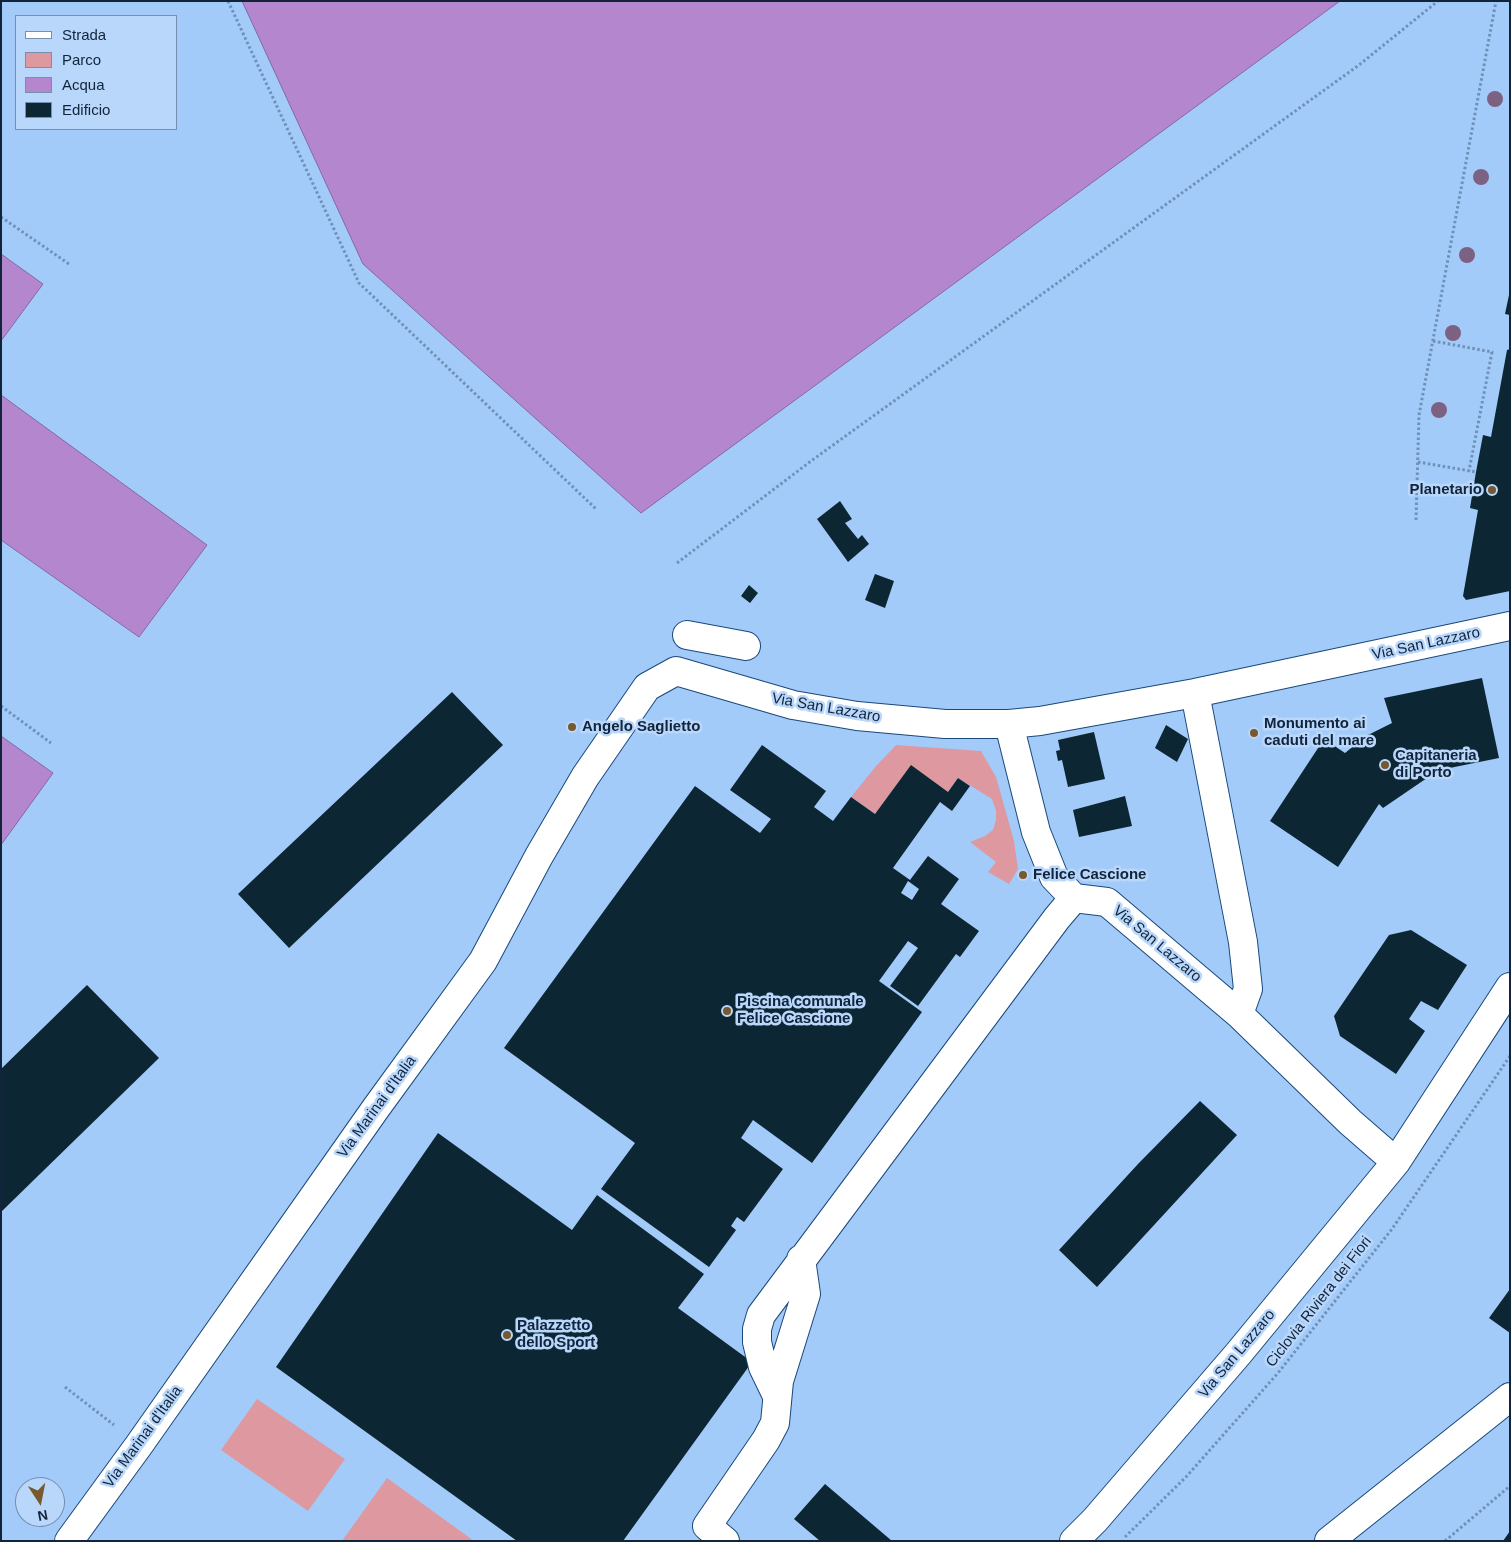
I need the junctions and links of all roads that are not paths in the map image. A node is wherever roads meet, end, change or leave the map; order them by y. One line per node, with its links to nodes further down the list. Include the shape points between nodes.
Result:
1 (1510, 626): 5 (street, Via San Lazzaro)
2 (687, 634): 3 (street)
3 (746, 646)
4 (676, 671): 6 (street, Via San Lazzaro, via 793,705 857,716 945,724); 14 (street, Via Marinai d'Italia, via 647,687 642,694 584,778 483,961)
5 (1195, 693): 6 (street, Via San Lazzaro); 9 (street, via 1243,942 1248,989)
6 (1009, 724): 7 (street, via 1036,832 1047,862 1054,877)
7 (1074, 898): 9 (street, Via San Lazzaro, via 1107,902); 11 (street)
8 (1510, 987): 10 (street, Via San Lazzaro)
9 (1239, 1014): 10 (street, Via San Lazzaro)
10 (1396, 1162): 16 (street, Via San Lazzaro, via 1238,1354)
11 (801, 1259): 12 (street, via 806,1294); 12 (street, via 761,1315 757,1329 763,1367)
12 (777, 1396): 15 (street, via 775,1423 766,1440 707,1526)
13 (1510, 1397): 17 (street)
14 (69, 1541)
15 (725, 1541)
16 (1074, 1541)
17 (1329, 1541)

